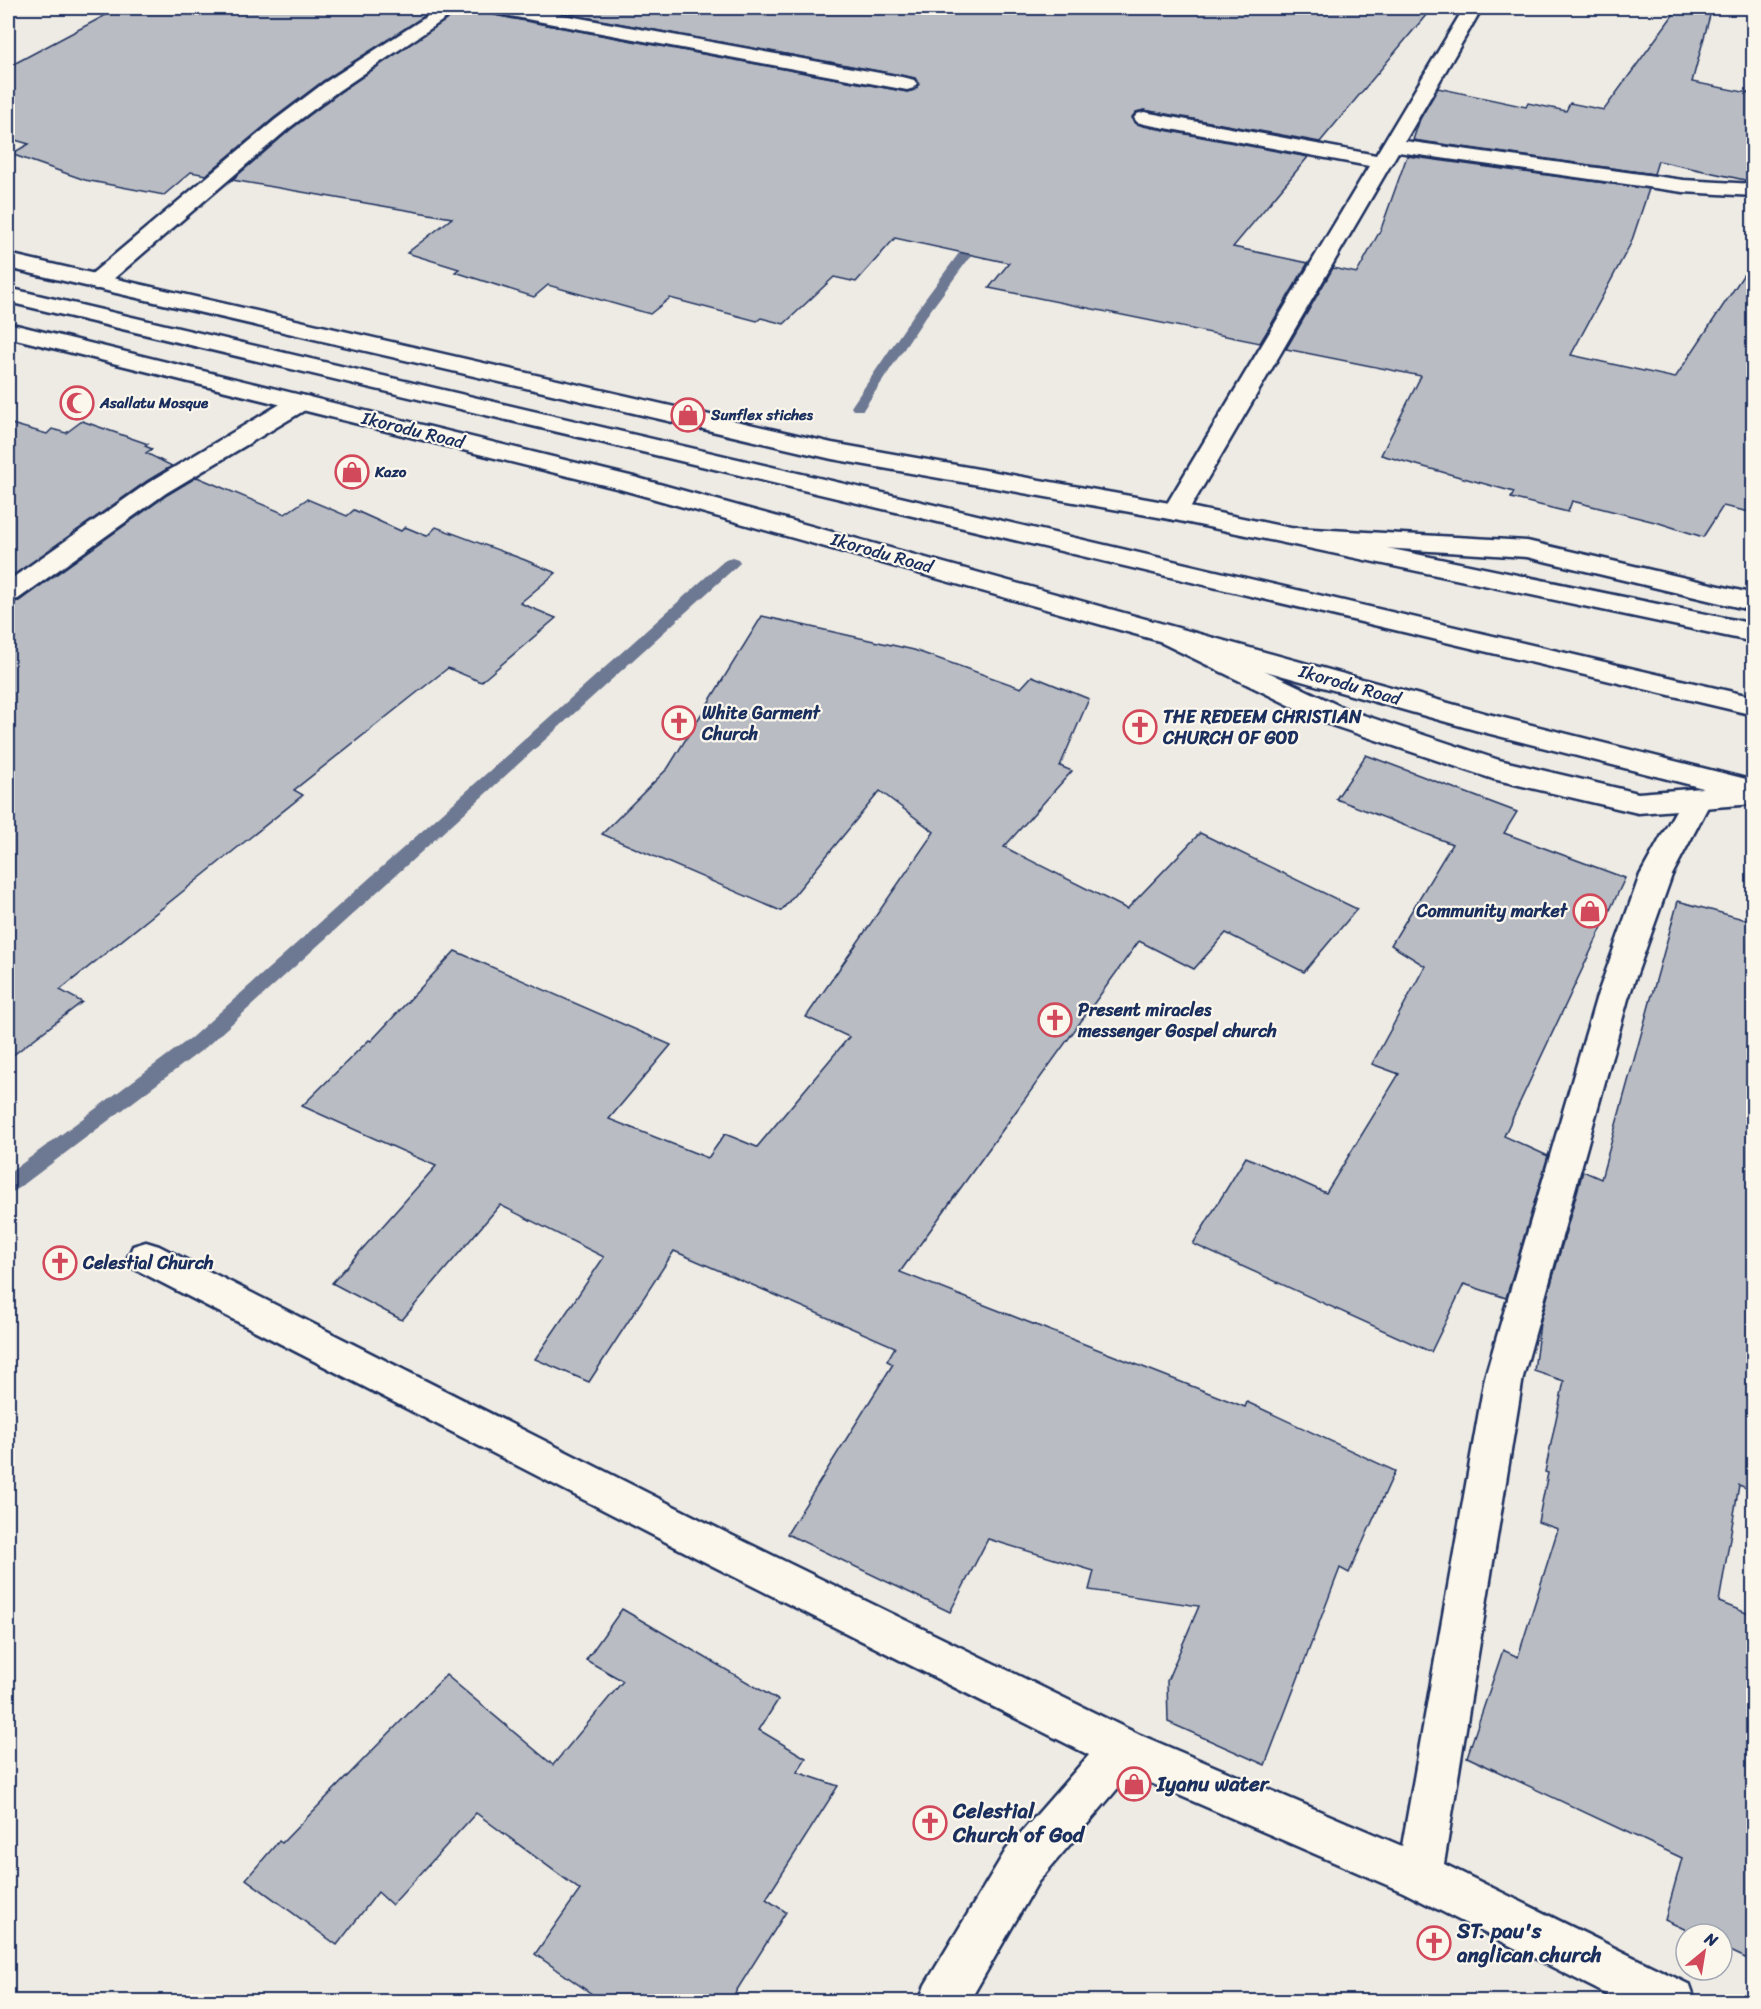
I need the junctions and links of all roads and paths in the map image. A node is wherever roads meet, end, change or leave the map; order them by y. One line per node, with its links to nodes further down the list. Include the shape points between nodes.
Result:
1 (452, 8): 9 (main road, via 282,124)
2 (499, 8): 4 (main road)
3 (1473, 8): 6 (main road)
4 (907, 84)
5 (1144, 118): 6 (main road)
6 (1387, 154): 7 (main road); 13 (main road)
7 (1754, 190)
8 (8, 261): 9 (main road)
9 (96, 282): 13 (main road, via 832,451)
10 (8, 295): 19 (main road)
11 (8, 330): 12 (main road, Ikorodu Road)
12 (301, 402): 15 (main road, via 157,488); 17 (main road, Ikorodu Road, via 625,482)
13 (1175, 512): 14 (main road)
14 (1295, 536): 16 (main road, via 1527,549); 18 (main road)
15 (8, 593)
16 (1754, 603)
17 (1163, 632): 20 (main road, Ikorodu Road, via 1485,723); 21 (main road, via 1338,717 1493,769 1638,803)
18 (1754, 633)
19 (1754, 706)
20 (1754, 793): 21 (main road)
21 (1697, 799): 24 (main road, via 1656,874 1612,999 1504,1377)
22 (146, 1257): 23 (main road, via 713,1546)
23 (1123, 1749): 24 (main road); 25 (main road, via 1022,1866)
24 (1419, 1876): 26 (main road)
25 (942, 2001)
26 (1673, 2001)

